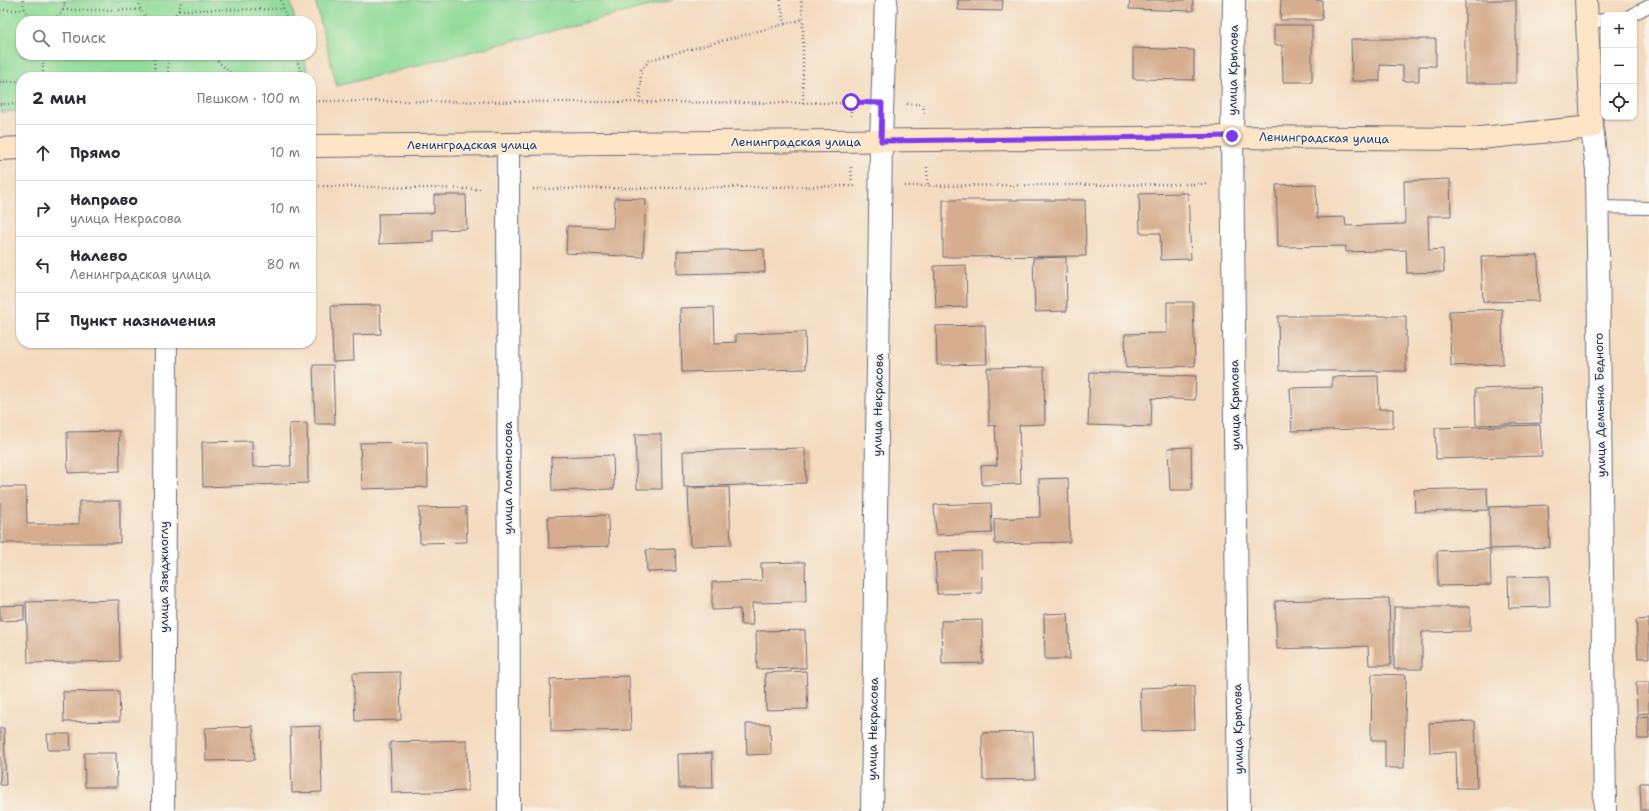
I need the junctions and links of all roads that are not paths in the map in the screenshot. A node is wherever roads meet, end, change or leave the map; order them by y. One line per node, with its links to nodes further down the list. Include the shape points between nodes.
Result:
1 (886, 0): 9 (street, улица Некрасова)
2 (1234, 0): 8 (street, улица Крылова)
3 (1586, 0): 6 (main road, улица Демьяна Бедного)
4 (1649, 6): 5 (lane)
5 (1637, 12)
6 (1595, 22): 7 (main road, улица Демьяна Бедного)
7 (1592, 127): 8 (main road, Ленинградская улица, via 1470,139); 14 (street, улица Демьяна Бедного)
8 (1232, 136): 9 (main road, Ленинградская улица); 20 (street, улица Крылова)
9 (881, 141): 10 (main road, Ленинградская улица); 19 (street, улица Некрасова)
10 (508, 144): 11 (main road, Ленинградская улица); 18 (street, улица Ломоносова)
11 (316, 146)
12 (16, 148): 13 (main road)
13 (0, 149)
14 (1598, 207): 15 (lane); 21 (street, улица Демьяна Бедного)
15 (1649, 208)
16 (166, 348): 17 (street, улица Языджиоглу)
17 (163, 811)
18 (509, 811)
19 (872, 811)
20 (1239, 811)
21 (1605, 811)

